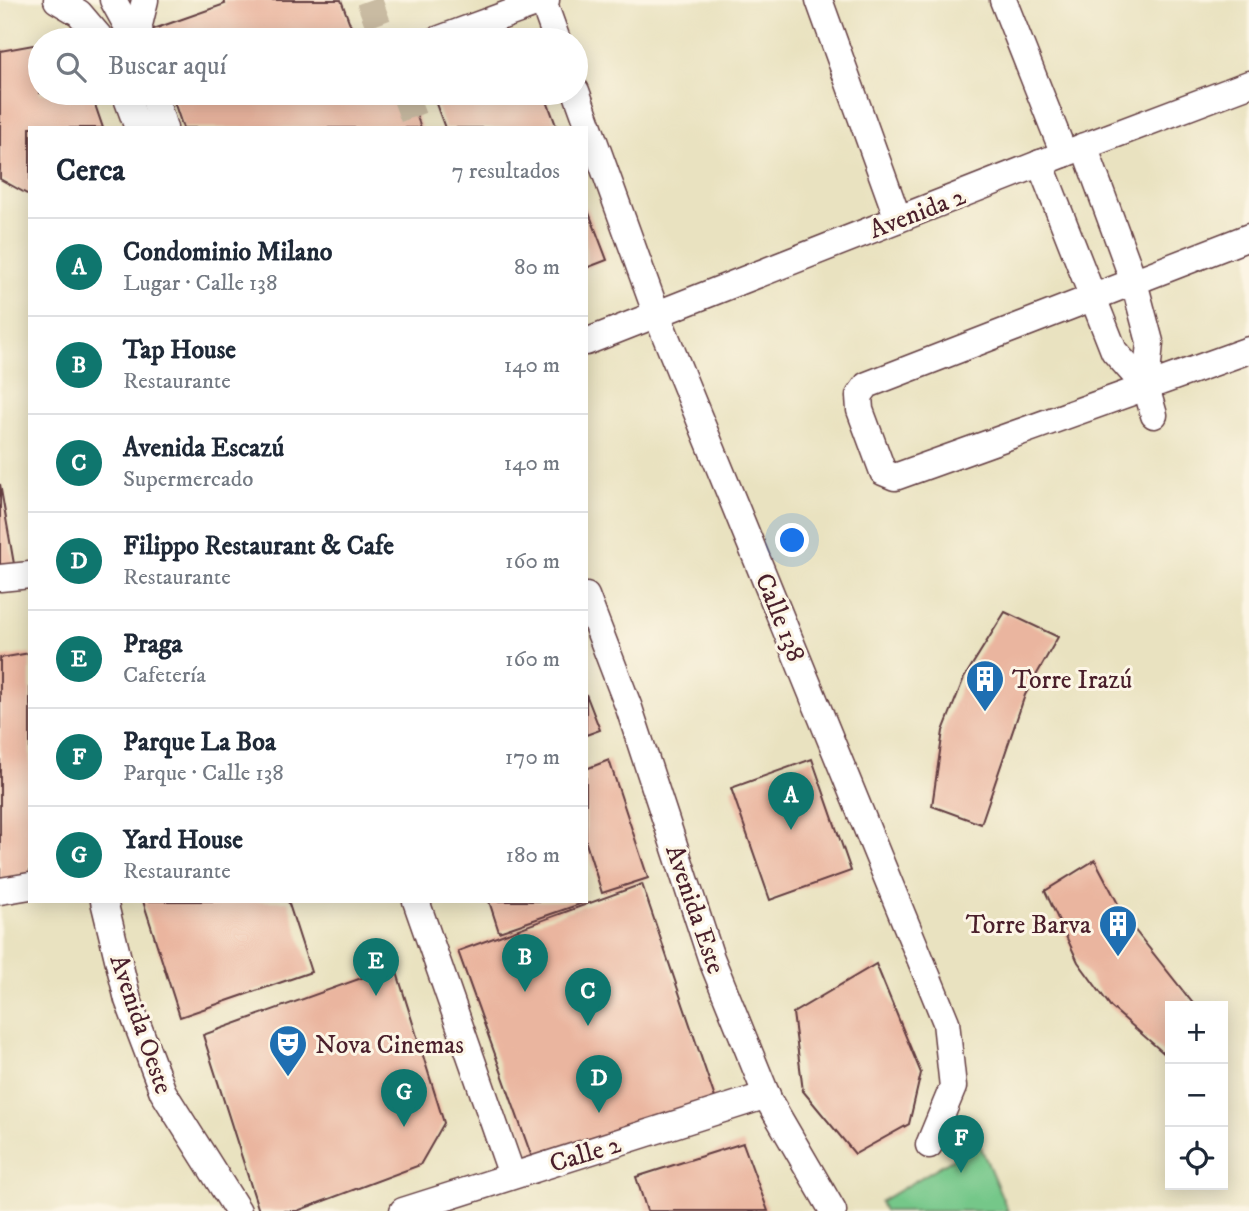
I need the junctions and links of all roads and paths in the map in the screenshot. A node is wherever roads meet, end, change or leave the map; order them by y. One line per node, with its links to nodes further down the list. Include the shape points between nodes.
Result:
1 (57, 0): 7 (street, via 79,13)
2 (113, 0): 8 (street)
3 (145, 0): 9 (street)
4 (819, 0): 19 (street)
5 (1003, 0): 18 (street)
6 (545, 1): 10 (street); 11 (street)
7 (92, 28)
8 (130, 28)
9 (139, 28)
10 (470, 28)
11 (553, 28)
12 (1249, 84): 18 (street, Avenida 2)
13 (129, 105): 16 (street)
14 (157, 105): 17 (street)
15 (581, 105): 23 (street, Calle 138)
16 (137, 126)
17 (163, 126)
18 (1063, 155): 19 (street, Avenida 2); 21 (street); 22 (street)
19 (898, 219): 23 (street, Avenida 2)
20 (1249, 237): 21 (street)
21 (1133, 282): 22 (street); 26 (street, via 1150,342)
22 (1093, 298): 26 (street, via 1114,351); 26 (street, via 867,385 859,396 860,410 883,472 895,477)
23 (657, 315): 24 (street, Avenida 2); 36 (street, Calle 138, via 946,1022 953,1087)
24 (588, 341)
25 (1249, 350): 26 (street)
26 (1146, 387): 27 (street)
27 (1154, 415)
28 (28, 575): 29 (street)
29 (0, 578)
30 (588, 601): 35 (street, Avenida Este, via 629,708 711,957)
31 (28, 886): 32 (street)
32 (0, 891)
33 (104, 903): 38 (street, Avenida Oeste, via 128,1000 163,1092)
34 (417, 903): 37 (street)
35 (767, 1095): 37 (street, Calle 2); 40 (street, Avenida Este)
36 (929, 1145)
37 (512, 1175): 39 (street, Calle 2)
38 (238, 1211)
39 (403, 1211)
40 (833, 1211)

